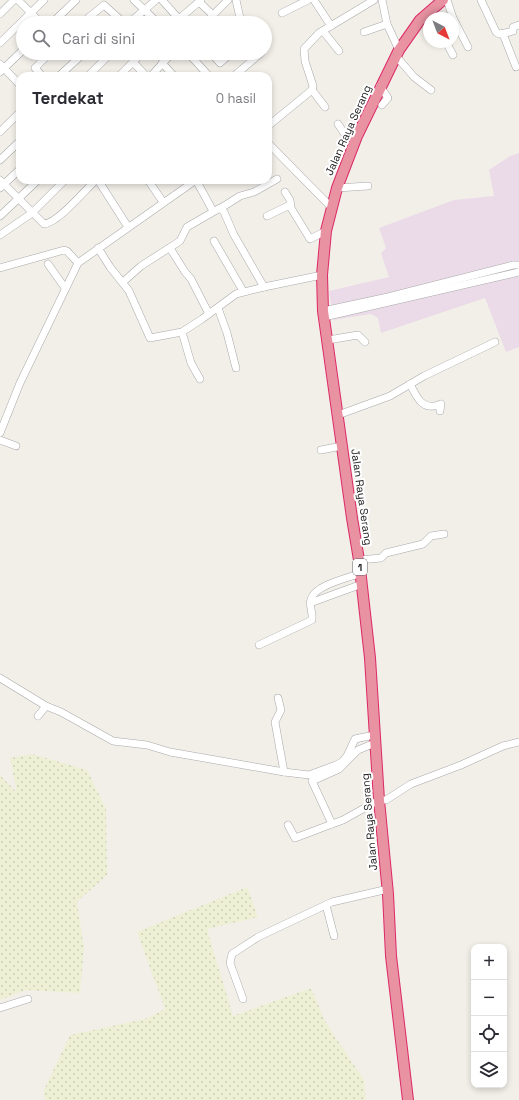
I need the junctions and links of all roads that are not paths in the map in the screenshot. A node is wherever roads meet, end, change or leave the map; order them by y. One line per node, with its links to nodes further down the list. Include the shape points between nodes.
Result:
1 (14, 0): 22 (street)
2 (18, 0): 19 (street)
3 (76, 0): 27 (street)
4 (134, 0): 18 (street)
5 (156, 0): 18 (street)
6 (228, 0): 24 (street)
7 (308, 0): 23 (street)
8 (314, 0): 38 (street)
9 (374, 0): 38 (street)
10 (382, 0): 36 (street)
11 (443, 0): 20 (highway, Jalan Raya Serang / 1)
12 (447, 0): 21 (street)
13 (481, 0): 43 (street, via 496,32)
14 (41, 1): 19 (street)
15 (164, 1): 32 (street)
16 (200, 1): 24 (street); 33 (street)
17 (239, 1): 34 (street)
18 (144, 10): 30 (street); 31 (street)
19 (30, 12): 25 (street); 26 (street)
20 (433, 12)
21 (451, 12)
22 (0, 14)
23 (282, 14)
24 (213, 15)
25 (26, 16)
26 (34, 16)
27 (59, 16)
28 (91, 16): 29 (street, via 104,5)
29 (114, 16)
30 (137, 16)
31 (150, 16)
32 (177, 16)
33 (183, 16)
34 (240, 16)
35 (423, 19): 48 (highway, Jalan Raya Serang / 1)
36 (388, 24): 42 (street); 48 (street)
37 (519, 25): 43 (street)
38 (331, 26): 40 (street)
39 (16, 27): 44 (street)
40 (324, 30): 47 (street); 72 (street, via 304,50)
41 (459, 30): 45 (street)
42 (364, 32)
43 (508, 32): 59 (street)
44 (0, 44)
45 (468, 47)
46 (450, 48): 49 (street)
47 (339, 51)
48 (398, 53): 71 (highway, Jalan Raya Serang / 1); 73 (street, via 414,77)
49 (454, 55)
50 (16, 56): 60 (street)
51 (43, 60): 61 (street, via 35,68)
52 (76, 60): 62 (street)
53 (104, 60): 63 (street)
54 (165, 60): 58 (street)
55 (194, 60): 68 (street)
56 (253, 60): 69 (street)
57 (133, 62): 64 (street); 65 (street)
58 (162, 63): 66 (street); 67 (street)
59 (516, 67)
60 (1, 68): 70 (street)
61 (38, 72)
62 (63, 72)
63 (92, 72)
64 (123, 72)
65 (142, 72)
66 (154, 72)
67 (170, 72)
68 (205, 72)
69 (239, 72)
70 (16, 81)
71 (380, 86): 74 (street, via 388,98); 80 (highway, Jalan Raya Serang / 1)
72 (312, 90): 75 (street); 77 (street)
73 (431, 90)
74 (382, 105)
75 (325, 107)
76 (16, 116): 79 (street)
77 (272, 123)
78 (338, 124): 80 (street, via 344,133)
79 (0, 132)
80 (357, 136): 97 (highway, Jalan Raya Serang / 1)
81 (16, 145): 83 (street)
82 (272, 147): 103 (street)
83 (0, 160)
84 (16, 172): 87 (street)
85 (277, 179): 86 (street)
86 (272, 182)
87 (1, 184): 99 (street)
88 (34, 184): 99 (street)
89 (61, 184): 105 (street)
90 (93, 184): 105 (street, via 49,224 44,224)
91 (100, 184): 108 (street)
92 (151, 184): 100 (street)
93 (189, 184): 100 (street)
94 (198, 184): 104 (street)
95 (268, 184): 102 (street, via 240,196)
96 (368, 186): 97 (street)
97 (337, 188): 103 (highway, Jalan Raya Serang / 1)
98 (284, 192): 101 (street, via 290,200)
99 (18, 199): 105 (street); 106 (street)
100 (163, 202): 108 (street)
101 (290, 205): 107 (street); 109 (street, via 310,239)
102 (221, 208): 104 (street); 123 (street)
103 (332, 208): 109 (highway, Jalan Raya Serang / 1)
104 (214, 211): 113 (street, via 187,227 184,237)
105 (32, 213): 110 (street, via 5,229)
106 (0, 216)
107 (267, 216)
108 (128, 226): 112 (street)
109 (326, 231): 120 (highway, Jalan Raya Serang / 1)
110 (0, 236)
111 (214, 241): 125 (street)
112 (98, 248): 114 (street); 122 (street)
113 (170, 248): 122 (street, via 141,266); 127 (street, via 191,279)
114 (78, 263): 117 (street, via 64,250); 124 (street)
115 (48, 264): 124 (street)
116 (519, 266): 118 (street)
117 (0, 268)
118 (494, 270): 121 (street); 128 (street)
119 (519, 272): 121 (street)
120 (322, 274): 123 (street); 128 (highway, Jalan Raya Serang / 1)
121 (496, 278): 128 (street)
122 (122, 282): 129 (street, via 134,301 150,338)
123 (264, 287): 125 (street)
124 (65, 288): 138 (street)
125 (243, 291): 126 (street)
126 (218, 308): 127 (street); 133 (street)
127 (209, 314): 129 (street)
128 (324, 314): 130 (highway, Jalan Raya Serang / 1)
129 (182, 332): 134 (street, via 191,363)
130 (328, 340): 131 (street, via 358,335); 137 (highway, Jalan Raya Serang / 1)
131 (365, 342)
132 (495, 342): 135 (street)
133 (236, 368)
134 (200, 379)
135 (407, 386): 136 (street, via 409,394 426,406 435,407 441,404); 137 (street, via 390,396)
136 (440, 411)
137 (338, 415): 141 (highway, Jalan Raya Serang / 1)
138 (0, 433)
139 (0, 440): 140 (street)
140 (16, 446)
141 (342, 446): 142 (street); 144 (highway, Jalan Raya Serang / 1)
142 (321, 450)
143 (444, 534): 144 (street, via 431,536 423,544 386,553 381,558)
144 (359, 560): 145 (highway, Jalan Raya Serang / 1)
145 (361, 573): 146 (highway, Jalan Raya Serang / 1); 147 (street, via 318,588)
146 (362, 584): 147 (street); 153 (highway, Jalan Raya Serang / 1, via 370,658)
147 (310, 603): 148 (street, via 310,622)
148 (259, 645)
149 (0, 678): 151 (street)
150 (278, 698): 155 (street, via 281,710 275,722)
151 (46, 706): 152 (street); 155 (street, via 112,741 147,745 170,752)
152 (38, 716)
153 (374, 739): 155 (street, via 355,739 347,756 336,765 309,775); 156 (highway, Jalan Raya Serang / 1); 157 (street, via 358,750 339,770 312,782)
154 (519, 742): 156 (street, via 503,746 412,784 386,800)
155 (284, 772)
156 (378, 800): 157 (street); 159 (highway, Jalan Raya Serang / 1)
157 (332, 824): 158 (street, via 295,838)
158 (288, 825)
159 (388, 889): 160 (street); 165 (highway, Jalan Raya Serang / 1, via 391,956)
160 (326, 905): 161 (street); 163 (street, via 258,937 232,954 230,963)
161 (334, 936)
162 (28, 999): 164 (street)
163 (243, 999)
164 (0, 1008)
165 (408, 1100)

